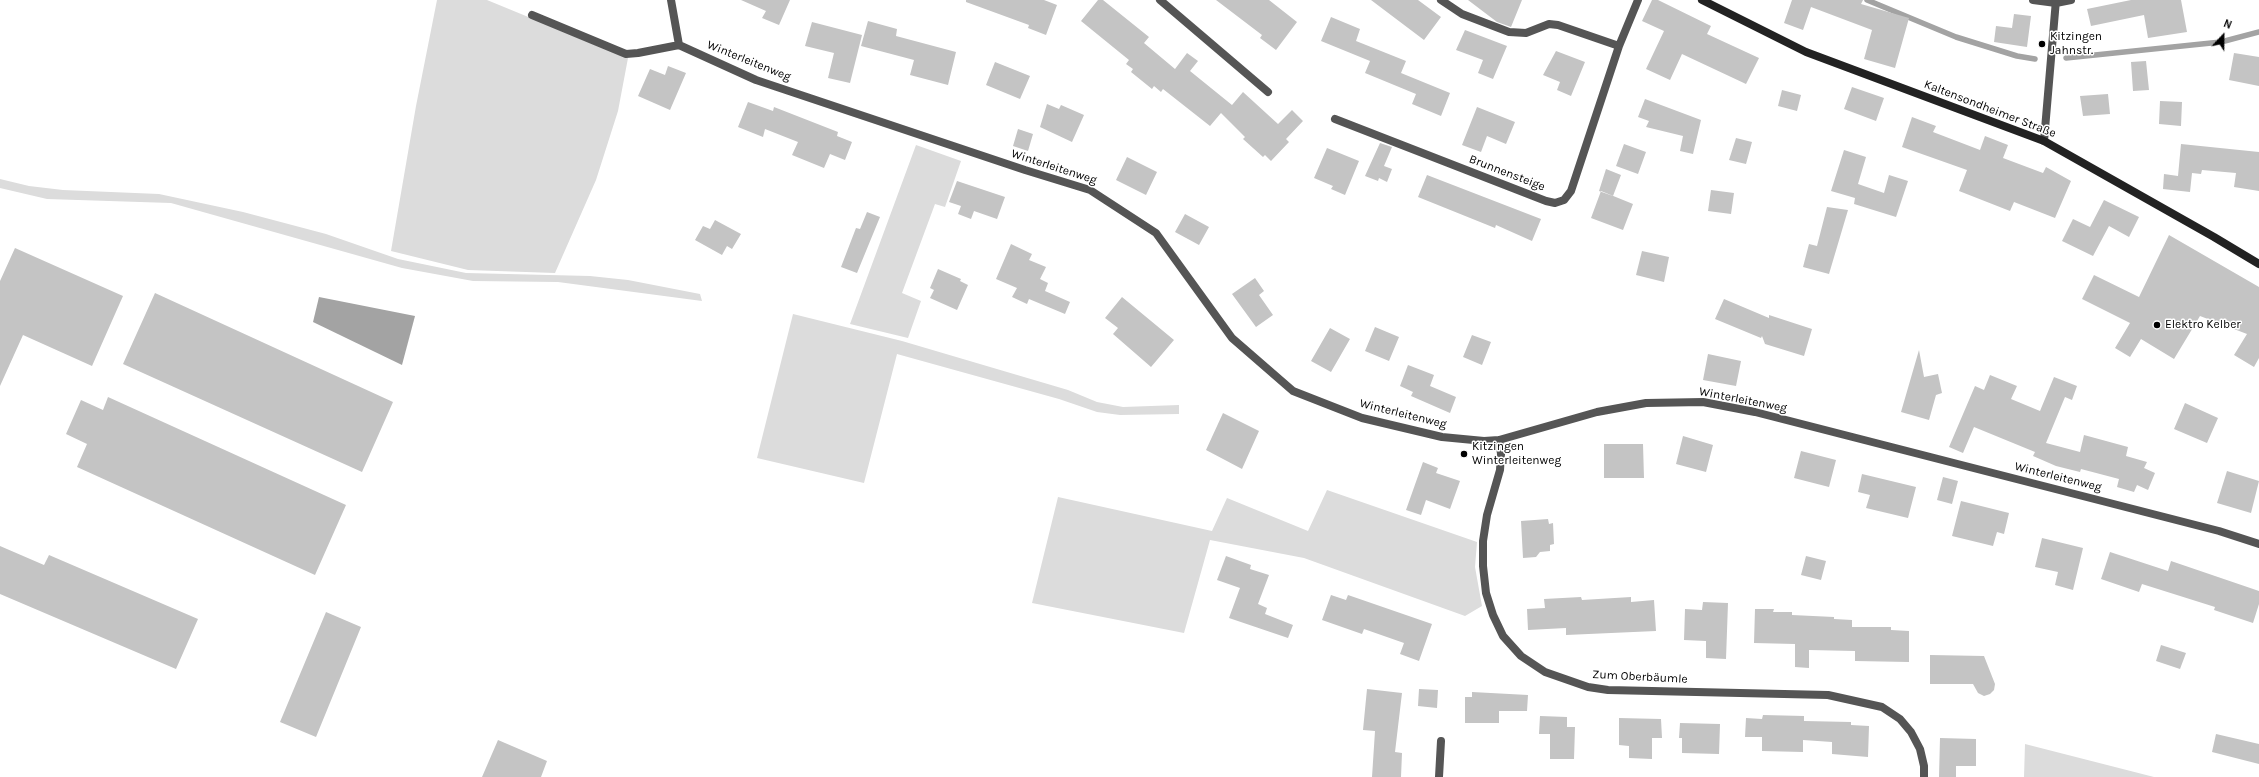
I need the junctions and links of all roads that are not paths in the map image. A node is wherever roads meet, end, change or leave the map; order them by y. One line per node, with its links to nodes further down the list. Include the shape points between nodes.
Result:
1 (671, 0): 10 (street)
2 (1160, 0): 12 (street)
3 (1441, 0): 11 (street, via 1462,14 1509,32 1526,33 1549,24 1558,25)
4 (1638, 0): 11 (street, Brunnensteige)
5 (1702, 0): 14 (main road, Kaltensondheimer Straße, via 1806,52)
6 (2033, 0): 8 (street)
7 (2071, 0): 8 (street)
8 (2056, 2): 14 (street)
9 (532, 15): 10 (street, via 626,54)
10 (679, 44): 16 (street, Winterleitenweg, via 756,80 1090,190 1156,233 1232,338 1293,391 1377,422 1442,437)
11 (1619, 46): 13 (street, Brunnensteige, via 1571,191 1564,200 1555,203)
12 (1268, 92)
13 (1335, 119)
14 (2044, 141): 15 (main road, Kaltensondheimer Straße)
15 (2259, 264)
16 (1500, 440): 17 (street, Winterleitenweg, via 1597,412 1646,403 1703,402 1763,414 2219,531); 20 (street, Zum Oberbäumle, via 1500,470 1487,515 1483,566 1486,593 1493,616 1503,636 1521,656 1545,672 1566,681 1601,689 1828,695 1882,707 1900,719 1912,732 1920,749)
17 (2259, 544)
18 (1441, 741): 19 (street)
19 (1439, 777)
20 (1924, 777)

